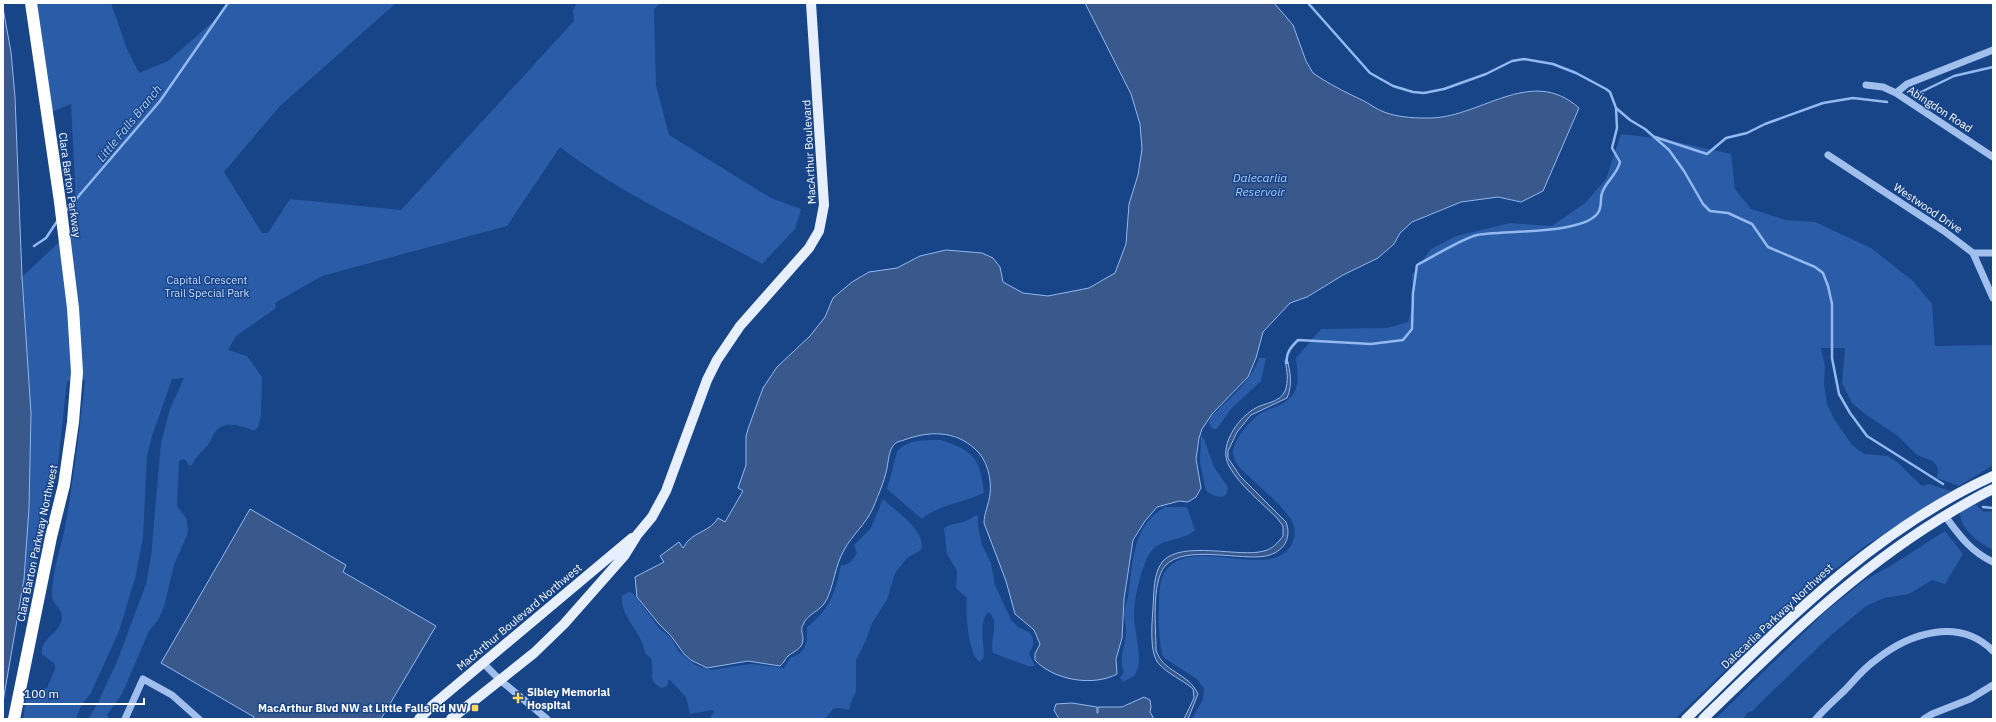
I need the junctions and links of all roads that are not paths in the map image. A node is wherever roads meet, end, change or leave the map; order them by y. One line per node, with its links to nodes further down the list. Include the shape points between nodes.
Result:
1 (31, 3): 12 (highway, Clara Barton Parkway, via 60,202 73,308)
2 (811, 3): 11 (main road, MacArthur Boulevard, via 821,140 824,205 822,221 808,248 740,326)
3 (1993, 50): 5 (street, via 1908,84)
4 (1866, 85): 5 (street, Abingdon Road, via 1883,87)
5 (1896, 93): 7 (street, Abingdon Road)
6 (1828, 155): 9 (street, Westwood Drive, via 1944,231)
7 (1993, 156)
8 (1993, 253): 9 (street)
9 (1973, 254): 10 (street, Westwood Drive)
10 (1993, 298)
11 (717, 360): 16 (main road, MacArthur Boulevard Northwest, via 704,386 666,491 652,517)
12 (77, 372): 22 (highway, Clara Barton Parkway Northwest, via 64,485)
13 (1993, 476): 28 (main road, Dalecarlia Parkway Northwest, via 1924,514 1841,573 1792,616)
14 (1993, 489): 15 (main road, Dalecarlia Parkway Northwest)
15 (1945, 516): 17 (street, via 1966,545); 29 (main road, Dalecarlia Parkway Northwest, via 1892,550 1836,592)
16 (637, 534): 19 (main road, MacArthur Boulevard Northwest); 20 (main road, MacArthur Boulevard Northwest, via 624,556 564,624 534,653)
17 (1993, 562)
18 (1993, 651): 30 (street, via 1979,640 1958,632 1934,631 1917,636 1895,646 1876,659)
19 (484, 664): 20 (street); 25 (main road, MacArthur Boulevard Northwest)
20 (500, 680): 26 (main road, MacArthur Boulevard Northwest); 27 (street)
21 (1993, 685): 31 (street, via 1970,700)
22 (14, 719)
23 (125, 719): 24 (street, via 143,679 178,699)
24 (200, 719)
25 (419, 719)
26 (451, 719)
27 (547, 719)
28 (1686, 719)
29 (1703, 719)
30 (1816, 719)
31 (1924, 719)

